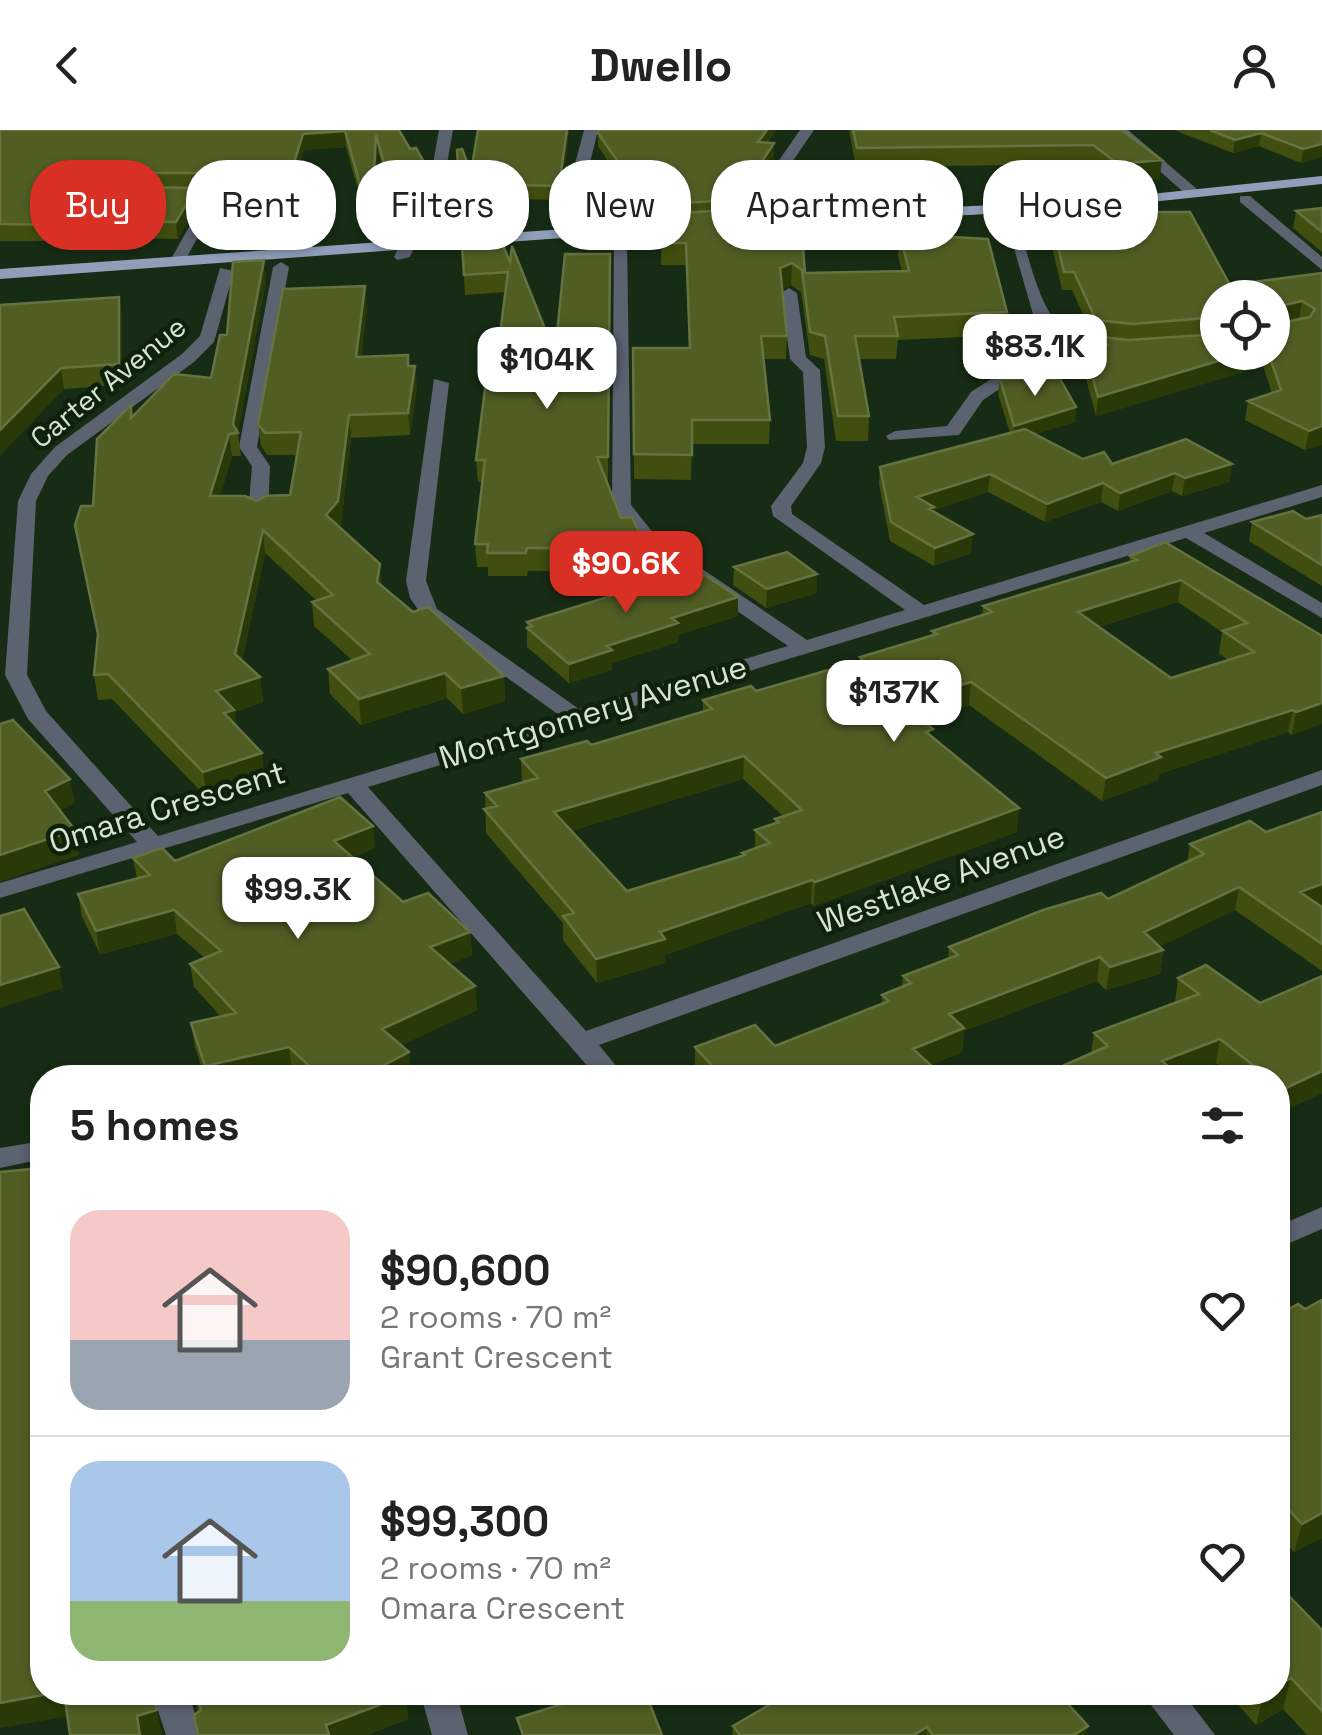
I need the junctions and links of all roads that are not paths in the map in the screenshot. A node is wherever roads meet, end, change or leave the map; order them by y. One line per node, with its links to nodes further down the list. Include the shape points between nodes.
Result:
1 (446, 130): 5 (street)
2 (590, 130): 6 (street)
3 (807, 130): 7 (street)
4 (1120, 130): 10 (street)
5 (441, 160)
6 (582, 160)
7 (786, 160)
8 (1322, 180): 10 (main road)
9 (1322, 191): 12 (main road)
10 (1194, 193): 14 (main road)
11 (166, 196): 18 (street, via 214,196)
12 (1245, 199): 13 (main road); 19 (street)
13 (1158, 207)
14 (963, 212)
15 (405, 250): 18 (main road); 20 (main road)
16 (619, 250): 34 (street, via 622,506 652,544)
17 (1020, 250): 25 (street, via 1043,321)
18 (178, 259): 22 (main road)
19 (1322, 265)
20 (282, 267): 21 (main road); 30 (street, via 248,448 261,466)
21 (226, 271): 23 (main road); 38 (street, Carter Avenue, via 208,338 60,451 27,501 16,675 36,714)
22 (0, 274)
23 (0, 284)
24 (788, 294): 32 (street, via 798,359 811,370 816,447 780,506 783,516)
25 (1063, 340): 26 (street); 28 (street, via 977,396 953,430)
26 (1128, 348)
27 (440, 383): 35 (street, via 417,560 420,598 430,613)
28 (896, 436)
29 (1322, 490): 31 (street, Montgomery Avenue)
30 (258, 515)
31 (1190, 532): 32 (street, Montgomery Avenue); 33 (street)
32 (922, 612): 34 (street, Montgomery Avenue)
33 (1322, 612)
34 (805, 648): 35 (street, Montgomery Avenue)
35 (576, 717): 37 (street, Montgomery Avenue)
36 (1322, 777): 40 (street, Westlake Avenue)
37 (353, 784): 38 (street, Omara Crescent); 40 (street)
38 (153, 845): 39 (street, Omara Crescent)
39 (0, 891)
40 (582, 1042): 41 (street)
41 (602, 1065)
42 (30, 1152): 43 (street)
43 (0, 1158)
44 (1322, 1216): 45 (street)
45 (1290, 1232)
46 (174, 1705): 49 (street)
47 (442, 1705): 50 (street)
48 (1170, 1705): 51 (street)
49 (184, 1735)
50 (450, 1735)
51 (1197, 1735)

